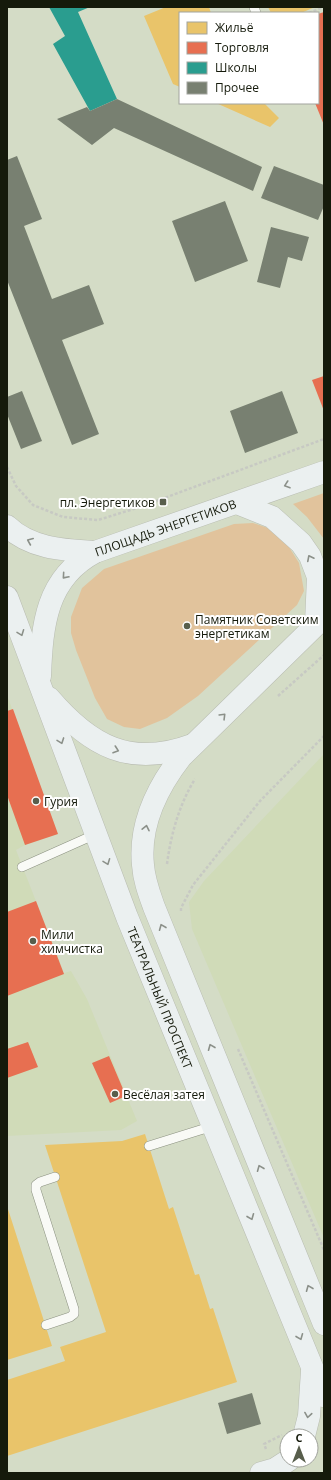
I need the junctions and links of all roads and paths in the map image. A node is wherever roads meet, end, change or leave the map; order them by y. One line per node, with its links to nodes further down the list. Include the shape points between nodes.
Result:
1 (323, 7): 2 (path)
2 (311, 12)
3 (324, 439): 4 (path, via 98,520 63,517 34,505 16,486)
4 (7, 467)
5 (324, 472): 6 (main road, one-way to 6)
6 (237, 503): 8 (main road, ПЛОЩАДЬ ЭНЕРГЕТИКОВ); 10 (main road, ПЛОЩАДЬ ЭНЕРГЕТИКОВ, one-way to 6, via 318,577 310,556 301,543 272,517)
7 (7, 526): 8 (main road, one-way to 7, via 39,545 15,534)
8 (95, 552): 12 (main road, ПЛОЩАДЬ ЭНЕРГЕТИКОВ, one-way to 12, via 74,566 61,581 50,602 43,638)
9 (7, 597): 12 (main road, ТЕАТРАЛЬНЫЙ ПРОСПЕКТ, one-way to 12)
10 (320, 620): 15 (main road, ПЛОЩАДЬ ЭНЕРГЕТИКОВ, one-way to 10)
11 (324, 655): 13 (path)
12 (41, 687): 15 (main road, ПЛОЩАДЬ ЭНЕРГЕТИКОВ, one-way to 15, via 74,724 101,744 114,750 130,754 162,754); 17 (main road, ТЕАТРАЛЬНЫЙ ПРОСПЕКТ, one-way to 17)
13 (274, 700)
14 (324, 736): 21 (path, via 260,801 193,885)
15 (195, 744): 28 (main road, one-way to 15, via 147,886 143,847 148,817 168,773)
16 (199, 773): 19 (path, via 186,793 173,827)
17 (96, 834): 18 (lane); 24 (main road, ТЕАТРАЛЬНЫЙ ПРОСПЕКТ, one-way to 24, via 127,917)
18 (22, 867)
19 (168, 871)
20 (178, 902): 21 (path)
21 (181, 908): 22 (path)
22 (183, 915)
23 (237, 1046): 27 (path)
24 (213, 1126): 25 (lane); 30 (main road, ТЕАТРАЛЬНЫЙ ПРОСПЕКТ, one-way to 30)
25 (149, 1146)
26 (55, 1177): 29 (lane, via 40,1182 36,1185 36,1190 74,1314)
27 (324, 1250)
28 (324, 1324)
29 (46, 1325)
30 (312, 1366): 31 (main road, ТЕАТРАЛЬНЫЙ ПРОСПЕКТ); 32 (main road, one-way to 32)
31 (324, 1396)
32 (306, 1428)
33 (279, 1466): 34 (main road)
34 (261, 1473)

